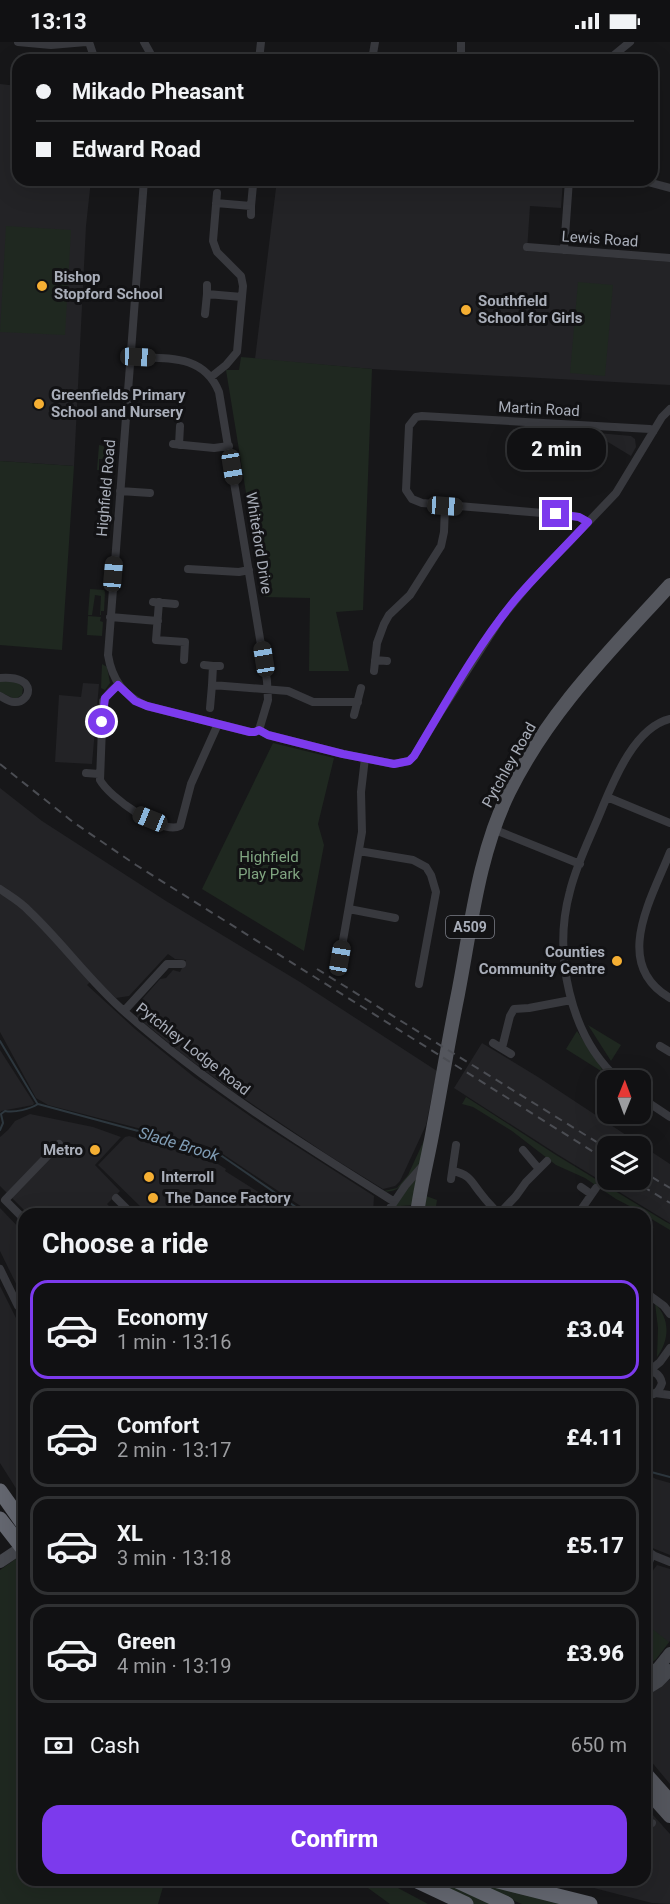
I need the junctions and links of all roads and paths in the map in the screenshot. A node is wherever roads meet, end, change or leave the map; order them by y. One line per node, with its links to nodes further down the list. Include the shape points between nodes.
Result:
1 (18, 42): 2 (street)
2 (88, 42)
3 (630, 42): 4 (street)
4 (615, 54)
5 (144, 186): 15 (street, Highfield Road)
6 (253, 186): 9 (street, via 251,210)
7 (569, 186): 11 (street)
8 (217, 193): 9 (street)
9 (216, 203): 13 (street, via 213,241 217,252 241,276)
10 (527, 247): 11 (street, Lewis Road)
11 (564, 250): 12 (street, Lewis Road)
12 (670, 258)
13 (242, 297): 14 (street, via 207,289); 16 (street, via 237,352)
14 (205, 314)
15 (130, 357): 16 (street, via 187,361); 21 (street, Highfield Road)
16 (211, 377): 20 (street, Whiteford Drive, via 219,393)
17 (670, 409): 19 (street)
18 (180, 426): 20 (street, via 176,444)
19 (653, 432): 23 (street, Martin Road, via 416,417 408,432 407,494 418,502); 24 (street, via 616,493)
20 (229, 446): 26 (street, Whiteford Drive)
21 (120, 491): 22 (street); 29 (street, Highfield Road)
22 (150, 493)
23 (445, 506): 24 (street, via 567,515); 32 (street, via 441,546 410,595 389,615 379,634)
24 (588, 522): 48 (street, via 501,618 414,756 403,764)
25 (188, 569): 26 (street)
26 (249, 570): 40 (street, Whiteford Drive)
27 (668, 592): 53 (main road, Pytchley Road / A509, via 591,671 556,716 510,790)
28 (175, 603): 30 (street, via 156,602)
29 (110, 617): 30 (street); 37 (street, Highfield Road, via 108,655)
30 (158, 621): 31 (street, via 156,640 185,642)
31 (184, 660)
32 (375, 660): 33 (street); 35 (street)
33 (387, 661)
34 (212, 666): 38 (street)
35 (374, 671)
36 (0, 678): 41 (street, via 20,679 28,689 26,696 16,702)
37 (118, 685): 46 (street, via 147,706); 50 (street, via 103,701)
38 (212, 685): 40 (street); 43 (street)
39 (362, 688): 42 (street)
40 (267, 690): 42 (street, via 288,691 313,702); 47 (street, Whiteford Drive)
41 (0, 696)
42 (358, 702): 44 (street)
43 (210, 708)
44 (354, 715)
45 (670, 719): 51 (street, via 645,734 624,762)
46 (218, 724): 47 (street, via 250,732); 50 (street, via 192,780 178,828 128,808 103,786)
47 (259, 730): 48 (street)
48 (365, 758): 54 (street)
49 (86, 772): 50 (street)
50 (99, 774)
51 (607, 797): 52 (street); 56 (street)
52 (670, 823)
53 (493, 829): 56 (street); 77 (main road, Pytchley Road / A509, via 475,900)
54 (359, 850): 58 (street); 62 (street, via 413,860 431,875 436,892)
55 (670, 852): 63 (street, via 639,936 644,970 657,989)
56 (580, 864): 64 (street, via 569,892 564,927 564,961)
57 (0, 889): 65 (street, Pytchley Lodge Road, via 28,910)
58 (349, 909): 59 (street); 61 (street, via 345,959)
59 (389, 919)
60 (182, 964): 65 (street, via 167,964)
61 (338, 969)
62 (418, 978)
63 (670, 998)
64 (571, 1000): 68 (street, via 514,1009); 71 (street, via 587,1037)
65 (124, 1011): 82 (street, Pytchley Lodge Road, via 178,1058 242,1104)
66 (493, 1042): 68 (street)
67 (660, 1046): 69 (street)
68 (502, 1048): 70 (street)
69 (670, 1052)
70 (511, 1054)
71 (610, 1070)
72 (651, 1104): 73 (street)
73 (670, 1117)
74 (59, 1144): 89 (street, via 5,1200)
75 (456, 1145): 86 (street, via 452,1175 466,1175)
76 (523, 1150): 79 (street)
77 (427, 1158): 82 (street); 85 (main road, Pytchley Road / A509)
78 (547, 1161): 79 (street)
79 (539, 1169): 87 (street)
80 (581, 1187): 88 (street, via 594,1191)
81 (116, 1198): 83 (street)
82 (393, 1201): 84 (street)
83 (126, 1208)
84 (389, 1208)
85 (418, 1208)
86 (493, 1208)
87 (505, 1208)
88 (582, 1208)
89 (18, 1213)
90 (0, 1269): 92 (street)
91 (651, 1296): 93 (street)
92 (18, 1306)
93 (670, 1314)
94 (670, 1348): 95 (street)
95 (660, 1362): 96 (street); 98 (street)
96 (651, 1369)
97 (651, 1372): 98 (street)
98 (661, 1380): 99 (street); 100 (street)
99 (670, 1389)
100 (656, 1393): 101 (street); 102 (street)
101 (651, 1395)
102 (670, 1395)
103 (0, 1491): 104 (highway)
104 (18, 1516)
105 (0, 1519): 106 (highway)
106 (18, 1541)
107 (18, 1552): 109 (street)
108 (651, 1554): 110 (street)
109 (2, 1561)
110 (670, 1562)
111 (670, 1653): 113 (street)
112 (670, 1670): 114 (street)
113 (651, 1673)
114 (651, 1686)
115 (651, 1780): 117 (main road)
116 (651, 1795): 118 (main road)
117 (670, 1801)
118 (670, 1816)
119 (417, 1886): 123 (highway)
120 (428, 1886): 124 (highway)
121 (468, 1886): 125 (highway)
122 (518, 1886): 126 (highway)
123 (448, 1904)
124 (466, 1904)
125 (507, 1904)
126 (590, 1904)

